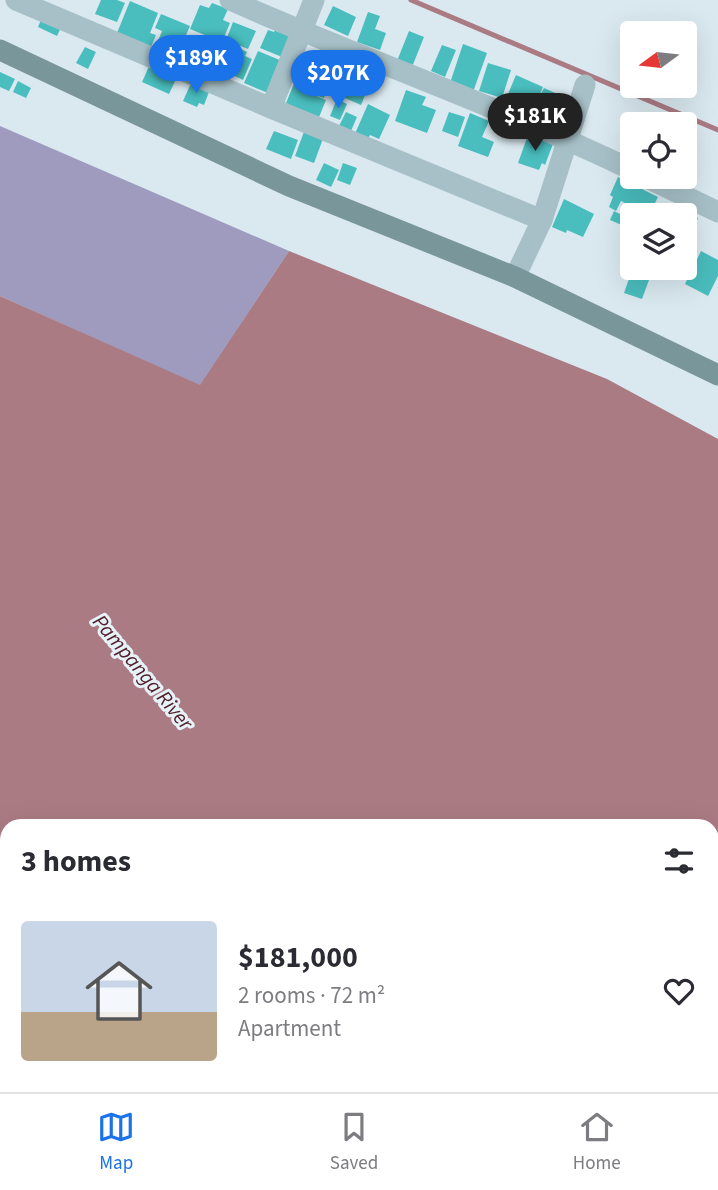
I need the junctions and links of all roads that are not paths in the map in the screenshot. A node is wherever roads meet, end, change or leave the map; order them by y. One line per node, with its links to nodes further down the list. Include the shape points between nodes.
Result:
1 (16, 0): 7 (street)
2 (230, 0): 4 (street)
3 (314, 0): 4 (street)
4 (301, 31): 7 (street); 8 (street)
5 (0, 50): 13 (street, via 289,186)
6 (585, 85): 8 (street)
7 (271, 108): 12 (street)
8 (569, 140): 9 (street); 12 (street)
9 (620, 164)
10 (670, 189): 11 (street)
11 (718, 212)
12 (542, 220): 13 (street)
13 (515, 277): 14 (street)
14 (718, 375)

